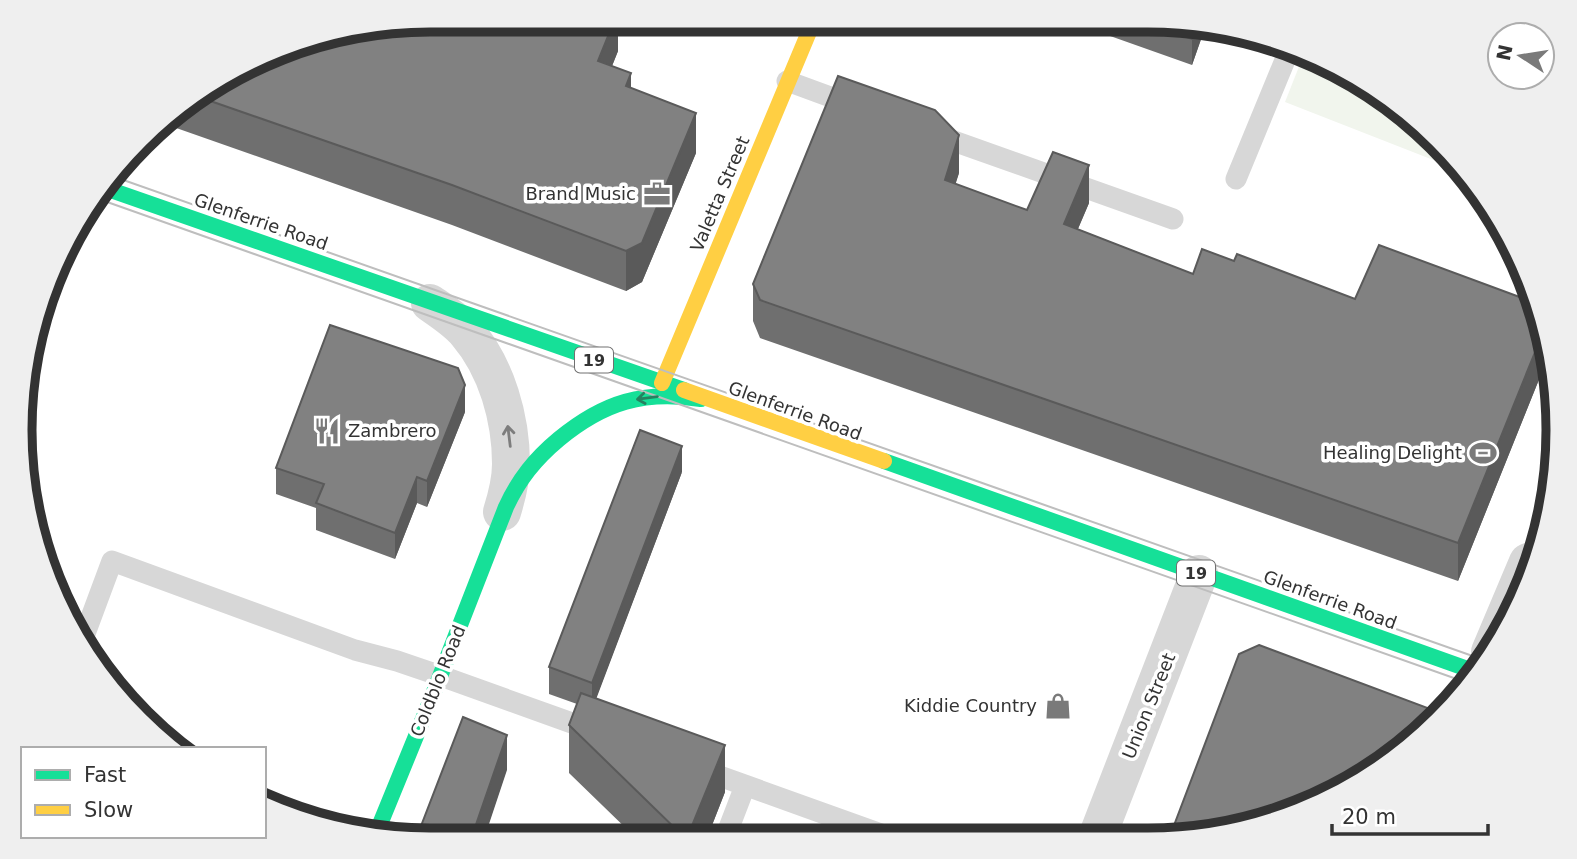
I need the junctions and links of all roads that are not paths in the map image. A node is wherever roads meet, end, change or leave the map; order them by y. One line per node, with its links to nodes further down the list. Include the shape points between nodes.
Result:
1 (809, 32): 3 (main road, Valetta Street)
2 (1286, 57): 6 (lane)
3 (787, 81): 4 (lane); 10 (main road, Valetta Street)
4 (874, 112)
5 (913, 126): 8 (lane)
6 (1236, 179)
7 (112, 190): 9 (main road, Glenferrie Road / 19)
8 (1173, 219)
9 (425, 300): 10 (main road, Glenferrie Road / 19); 12 (street, Coldblo Road, one-way to 9, via 511,466 508,426 498,388 468,334)
10 (662, 383): 11 (main road, Glenferrie Road / 19)
11 (715, 403): 12 (main road, Coldblo Road, one-way to 12, via 684,396 657,397 628,401 590,416 527,470); 13 (main road, Glenferrie Road / 19)
12 (498, 527): 16 (main road, Coldblo Road)
13 (1199, 574): 15 (main road, Glenferrie Road / 19); 23 (street, Union Street)
14 (86, 630): 16 (lane, via 112,561 355,650)
15 (1466, 668)
16 (441, 676): 17 (lane); 20 (main road, Coldblo Road)
17 (614, 738)
18 (680, 762): 19 (lane)
19 (745, 786): 21 (lane); 22 (lane)
20 (380, 824)
21 (729, 828)
22 (864, 828)
23 (1100, 828)

